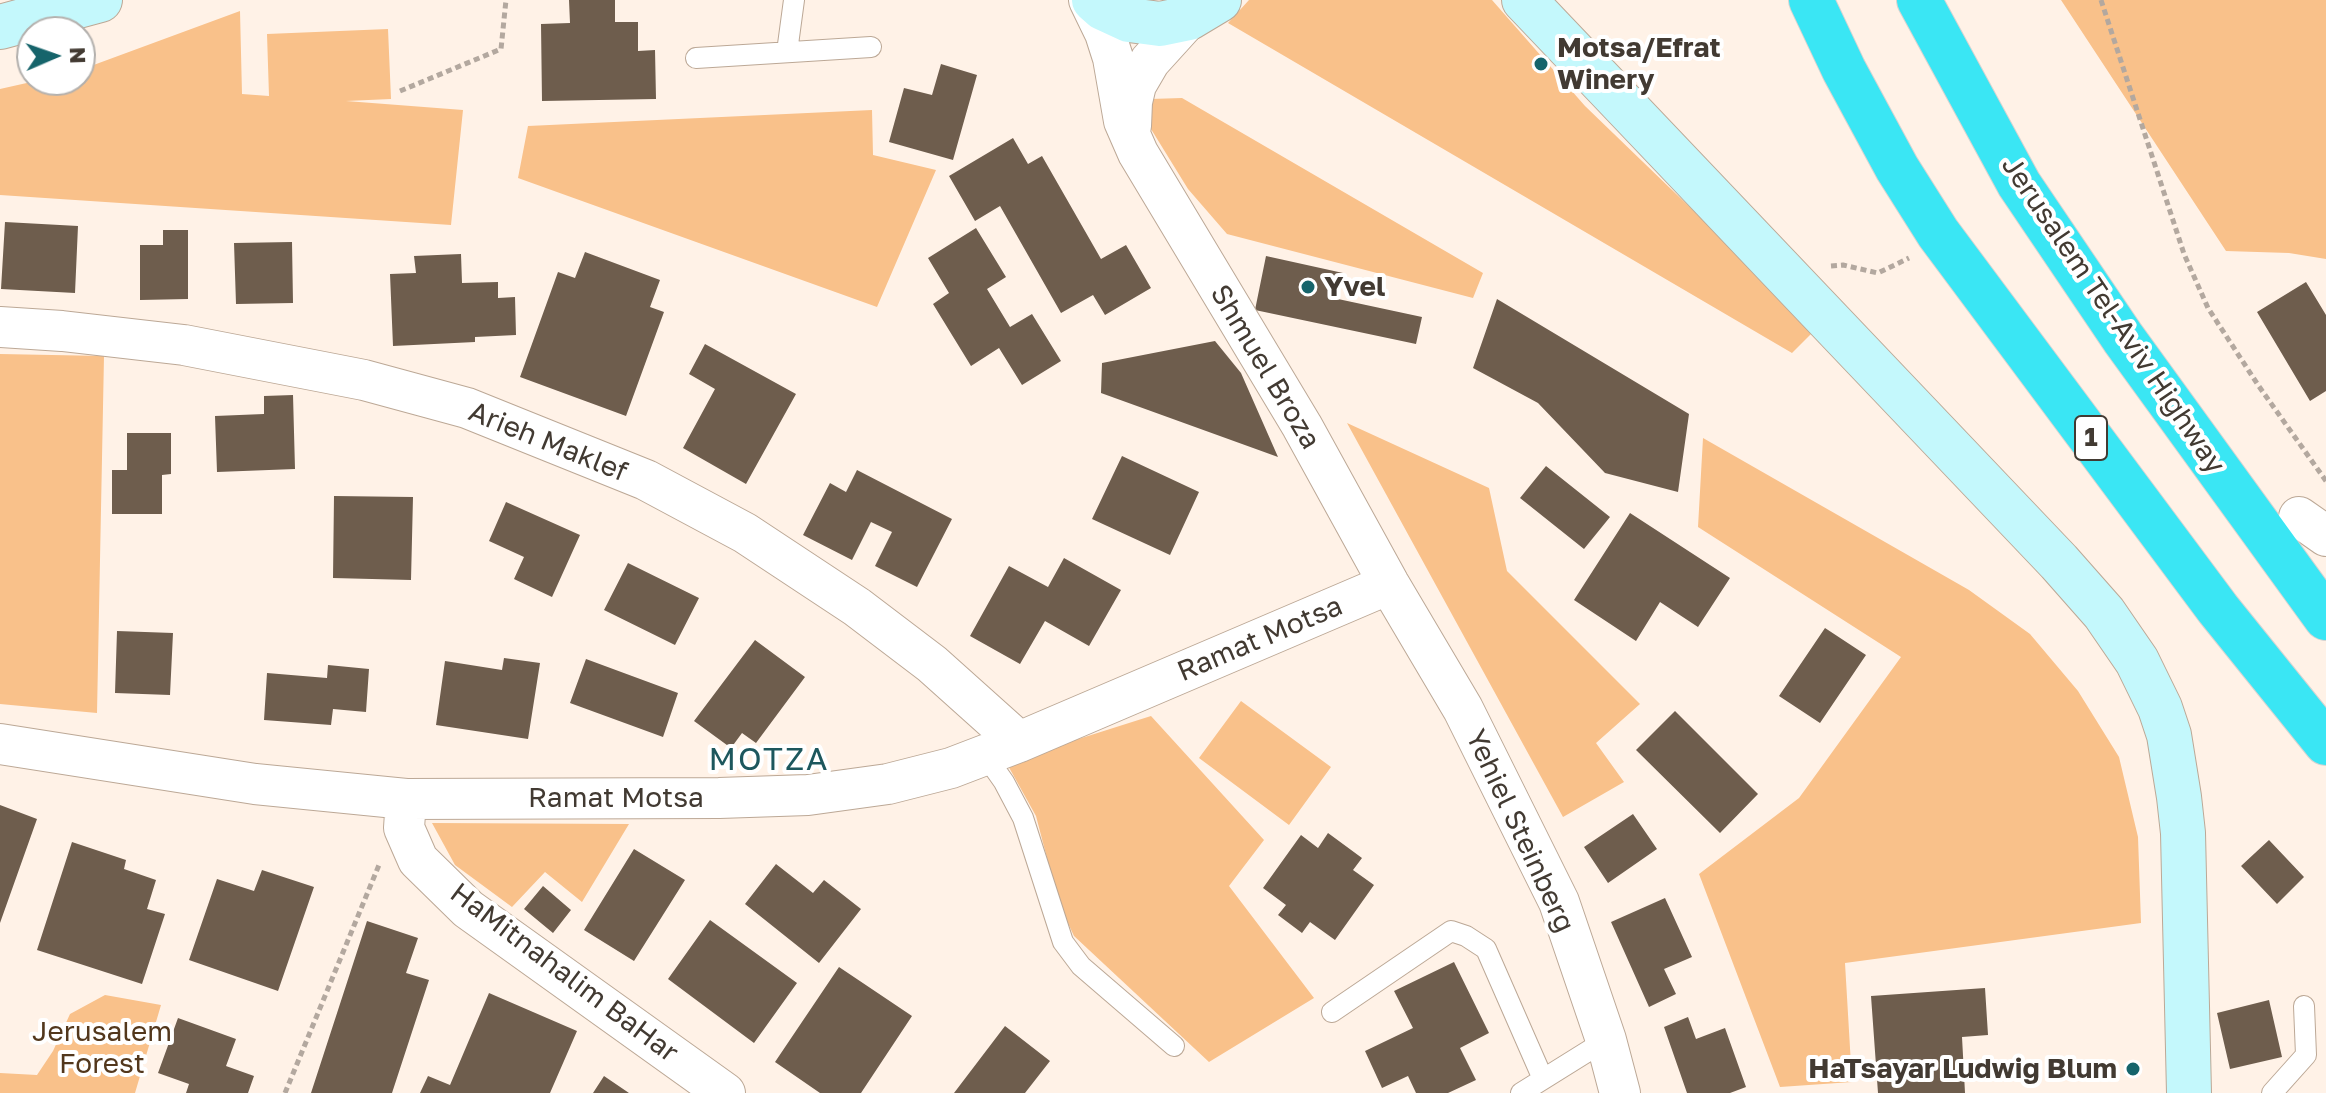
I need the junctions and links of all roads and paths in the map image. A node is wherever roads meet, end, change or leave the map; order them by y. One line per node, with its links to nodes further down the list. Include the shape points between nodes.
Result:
1 (100, 0): 10 (main road)
2 (506, 0): 14 (path, via 501,49)
3 (794, 0): 12 (lane)
4 (1091, 0): 9 (main road, via 1144,23 1160,24); 15 (street, Shmuel Broza)
5 (1524, 0): 17 (main road)
6 (1811, 0): 22 (highway, 1, via 1897,168 1938,233 2218,609)
7 (1919, 0): 21 (highway, Jerusalem Tel-Aviv Highway, via 2019,184 2123,338)
8 (2101, 0): 19 (path, via 2184,254 2208,308)
9 (1204, 9): 15 (street, Shmuel Broza, via 1150,61 1136,85 1130,122)
10 (0, 27)
11 (871, 47): 12 (lane)
12 (787, 52): 13 (lane)
13 (696, 58)
14 (400, 91)
15 (1138, 153): 20 (street, Shmuel Broza, via 1302,426)
16 (1918, 264): 17 (path, via 1909,258 1878,273 1843,265)
17 (1779, 269): 36 (main road, via 2076,580 2122,637 2150,684 2175,764 2183,833)
18 (0, 327): 24 (street, Arieh Maklef, via 184,345 364,380 467,408 646,480 745,533 857,607 932,664)
19 (2326, 481)
20 (1389, 584): 24 (street, Ramat Motsa); 29 (street, Yehiel Steinberg, via 1463,709 1559,902)
21 (2326, 618)
22 (2326, 743)
23 (0, 744): 25 (street, Ramat Motsa, via 255,784)
24 (1002, 749): 25 (street, Ramat Motsa, via 888,784 808,795); 30 (lane, via 1004,782 1023,818 1063,942 1081,966)
25 (406, 799): 33 (street, HaMitnahalim BaHar, via 404,828 418,860 468,909)
26 (382, 858): 32 (path)
27 (2304, 1006): 37 (lane, via 2306,1055)
28 (1332, 1012): 31 (lane, via 1451,931 1486,949)
29 (1606, 1040): 31 (lane); 35 (street, Yehiel Steinberg)
30 (1174, 1046)
31 (1543, 1079): 34 (lane)
32 (285, 1093)
33 (725, 1093)
34 (1521, 1093)
35 (1620, 1093)
36 (2189, 1093)
37 (2272, 1093)

